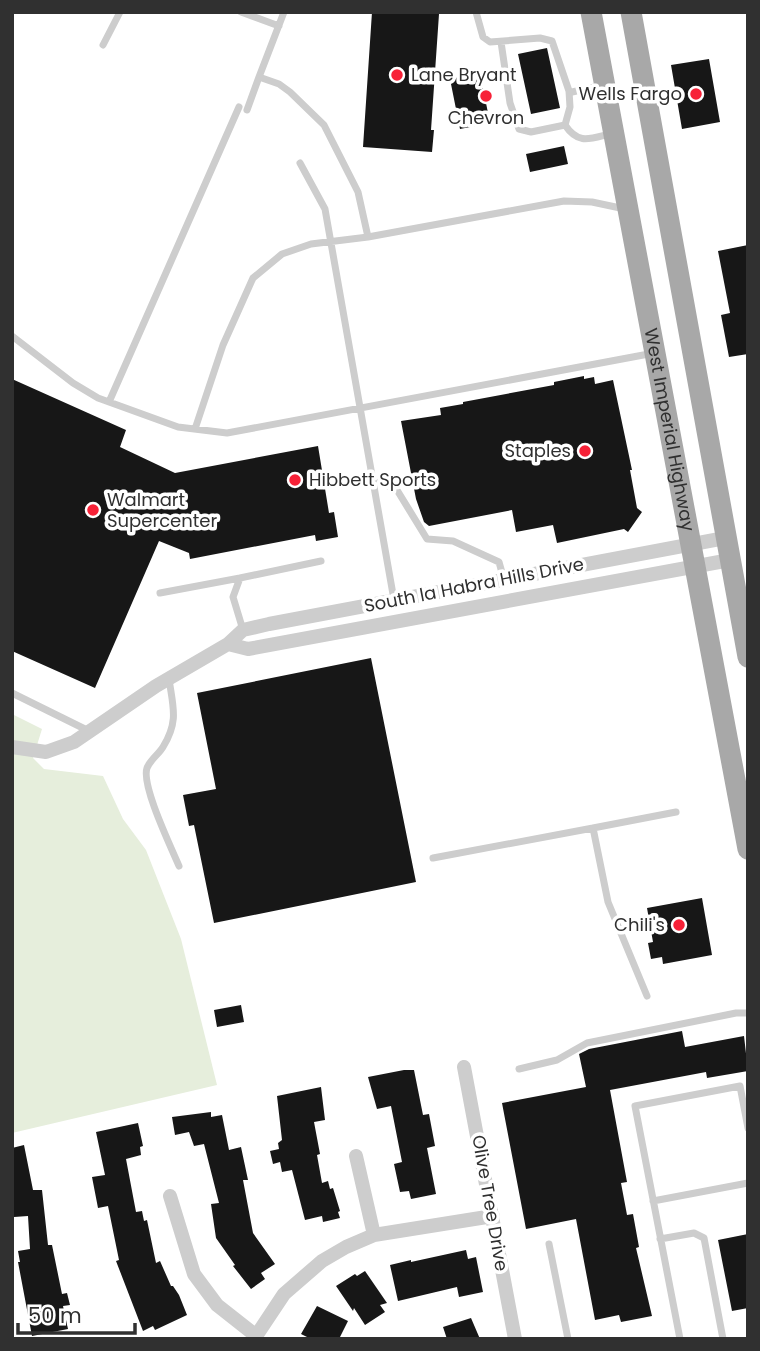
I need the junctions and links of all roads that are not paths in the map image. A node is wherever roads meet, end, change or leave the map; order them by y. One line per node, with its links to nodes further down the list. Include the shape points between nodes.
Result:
1 (120, 12): 9 (lane)
2 (241, 12): 7 (lane)
3 (284, 12): 7 (lane)
4 (476, 12): 8 (lane, via 483,37)
5 (591, 12): 11 (main road, West Imperial Highway)
6 (631, 12): 25 (main road, West Imperial Highway)
7 (279, 26): 10 (lane)
8 (501, 42): 12 (lane, via 552,41); 13 (lane, via 510,103 519,129 531,132)
9 (103, 44)
10 (259, 77): 17 (lane, via 290,92 324,125 358,192); 21 (lane)
11 (604, 85): 12 (lane); 14 (main road, West Imperial Highway)
12 (569, 91): 13 (lane)
13 (565, 125): 14 (lane, via 581,139)
14 (614, 133): 16 (main road, West Imperial Highway)
15 (300, 163): 18 (lane, via 325,209)
16 (628, 209): 17 (lane, via 568,201); 20 (main road, West Imperial Highway)
17 (368, 237): 18 (lane)
18 (331, 242): 22 (lane); 23 (lane, via 282,254 253,278 223,345)
19 (12, 336): 21 (lane, via 73,383)
20 (654, 353): 22 (lane); 26 (main road, West Imperial Highway)
21 (109, 402): 23 (lane)
22 (360, 409): 23 (lane, via 227,433); 24 (lane)
23 (195, 429)
24 (371, 478): 31 (lane, via 397,491 427,539 453,541 499,562); 33 (lane)
25 (725, 537): 26 (street, South la Habra Hills Drive); 28 (main road, West Imperial Highway)
26 (691, 544): 29 (main road, West Imperial Highway); 31 (street, South la Habra Hills Drive)
27 (321, 561): 30 (lane)
28 (730, 561): 29 (street, South la Habra Hills Drive); 36 (main road, West Imperial Highway)
29 (695, 566): 35 (street, South la Habra Hills Drive, via 248,649); 43 (main road, West Imperial Highway)
30 (240, 578): 32 (lane); 34 (lane, via 233,597)
31 (504, 581): 33 (street, South la Habra Hills Drive)
32 (160, 593)
33 (394, 600): 34 (street, South la Habra Hills Drive)
34 (243, 630): 35 (street)
35 (228, 645): 37 (street)
36 (748, 657)
37 (169, 678): 39 (street); 45 (lane, via 174,728 146,775)
38 (12, 693): 39 (lane)
39 (90, 731): 40 (street, via 46,752)
40 (12, 747)
41 (676, 812): 42 (lane)
42 (593, 828): 44 (lane); 46 (lane, via 608,902)
43 (748, 849)
44 (433, 858)
45 (179, 866)
46 (647, 996)
47 (748, 1013): 49 (lane, via 587,1043 557,1060)
48 (464, 1067): 55 (street, Olive Tree Drive)
49 (519, 1069)
50 (748, 1128): 54 (lane, via 740,1086 635,1106)
51 (356, 1157): 56 (street)
52 (748, 1183): 54 (lane)
53 (170, 1196): 59 (street, via 194,1274 217,1305)
54 (653, 1201): 57 (lane)
55 (493, 1216): 56 (street); 60 (street, Olive Tree Drive)
56 (374, 1235): 59 (street, via 322,1261 284,1294)
57 (660, 1239): 62 (lane); 63 (lane, via 694,1233 704,1238)
58 (550, 1244): 61 (lane)
59 (254, 1337)
60 (515, 1339)
61 (568, 1339)
62 (680, 1339)
63 (723, 1339)

